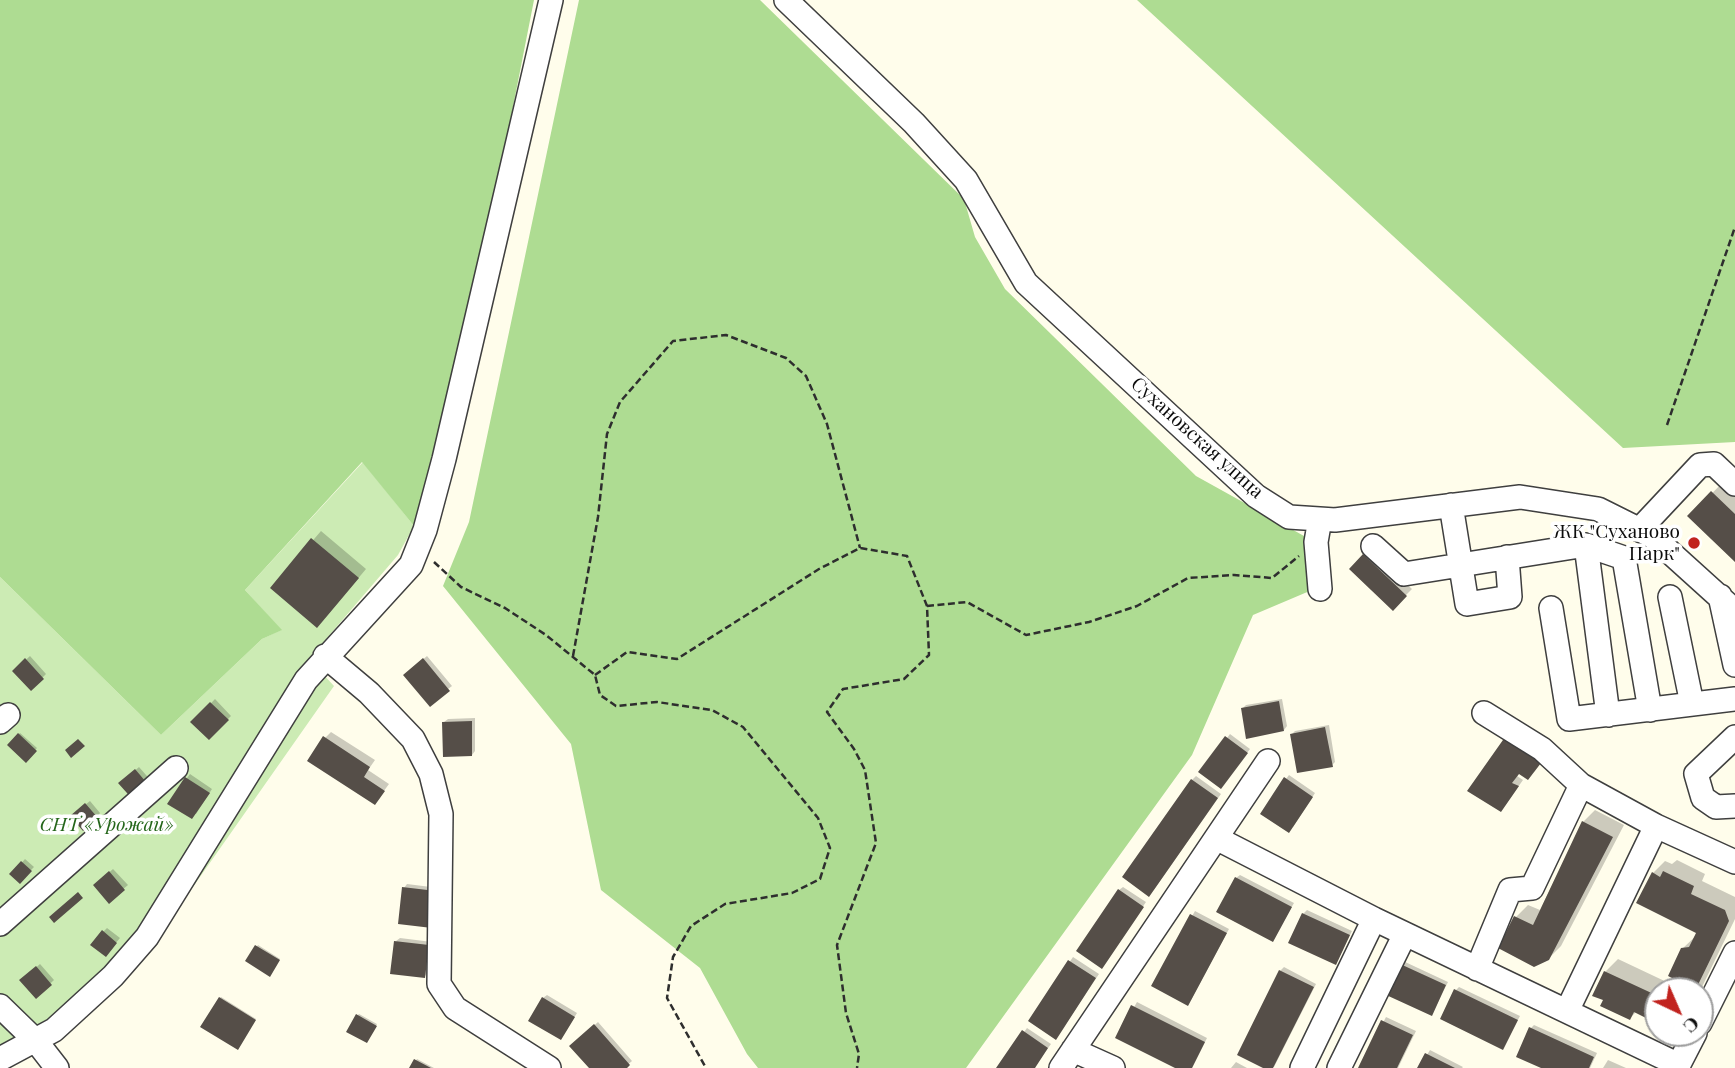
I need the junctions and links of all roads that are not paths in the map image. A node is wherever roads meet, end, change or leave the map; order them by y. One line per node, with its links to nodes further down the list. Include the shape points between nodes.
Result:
1 (551, 0): 15 (street, via 444,459 418,548 408,570)
2 (786, 0): 5 (street, Сухановская улица, via 897,106 966,180 1026,283 1256,496 1289,517)
3 (1735, 484): 6 (street, via 1714,464 1700,465)
4 (1451, 505): 5 (street, Сухановская улица, via 1363,518); 6 (street, Сухановская улица, via 1545,498 1598,509); 10 (street)
5 (1320, 519): 11 (street, via 1316,542)
6 (1640, 529): 13 (street, Сухановская улица)
7 (1586, 545): 9 (street); 19 (street, via 1625,558); 21 (street)
8 (1373, 546): 10 (street, via 1404,574)
9 (1507, 557): 10 (street); 10 (street, via 1510,597 1467,604)
10 (1461, 563)
11 (1320, 589)
12 (1670, 597): 18 (street)
13 (1728, 603): 16 (street)
14 (1551, 608): 21 (street, via 1569,719)
15 (326, 656): 38 (street, via 306,680 148,937 114,976); 44 (street, via 412,739 431,774 441,814 439,984 455,1009)
16 (1735, 665)
17 (1735, 699): 18 (street)
18 (1692, 704): 19 (street)
19 (1650, 710): 21 (street)
20 (1484, 713): 25 (street, via 1542,749)
21 (1608, 715)
22 (1735, 737): 26 (street, via 1696,774 1703,798 1716,807)
23 (1268, 761): 28 (street)
24 (176, 768): 31 (street)
25 (1581, 785): 27 (street); 34 (street, via 1532,888 1510,890)
26 (1735, 806)
27 (1656, 827): 29 (street); 37 (street)
28 (1216, 838): 30 (street); 41 (street)
29 (1735, 862)
30 (1374, 919): 32 (street); 46 (street)
31 (0, 924)
32 (1405, 934): 34 (street); 47 (street)
33 (1735, 953): 35 (street)
34 (1477, 969): 37 (street)
35 (1714, 995)
36 (0, 1006): 38 (street)
37 (1567, 1011): 42 (street)
38 (36, 1041): 40 (street); 43 (street)
39 (1688, 1047): 42 (street)
40 (0, 1059)
41 (1067, 1059): 45 (street)
42 (1678, 1067)
43 (57, 1068)
44 (549, 1068)
45 (1113, 1068)
46 (1302, 1068)
47 (1339, 1068)

